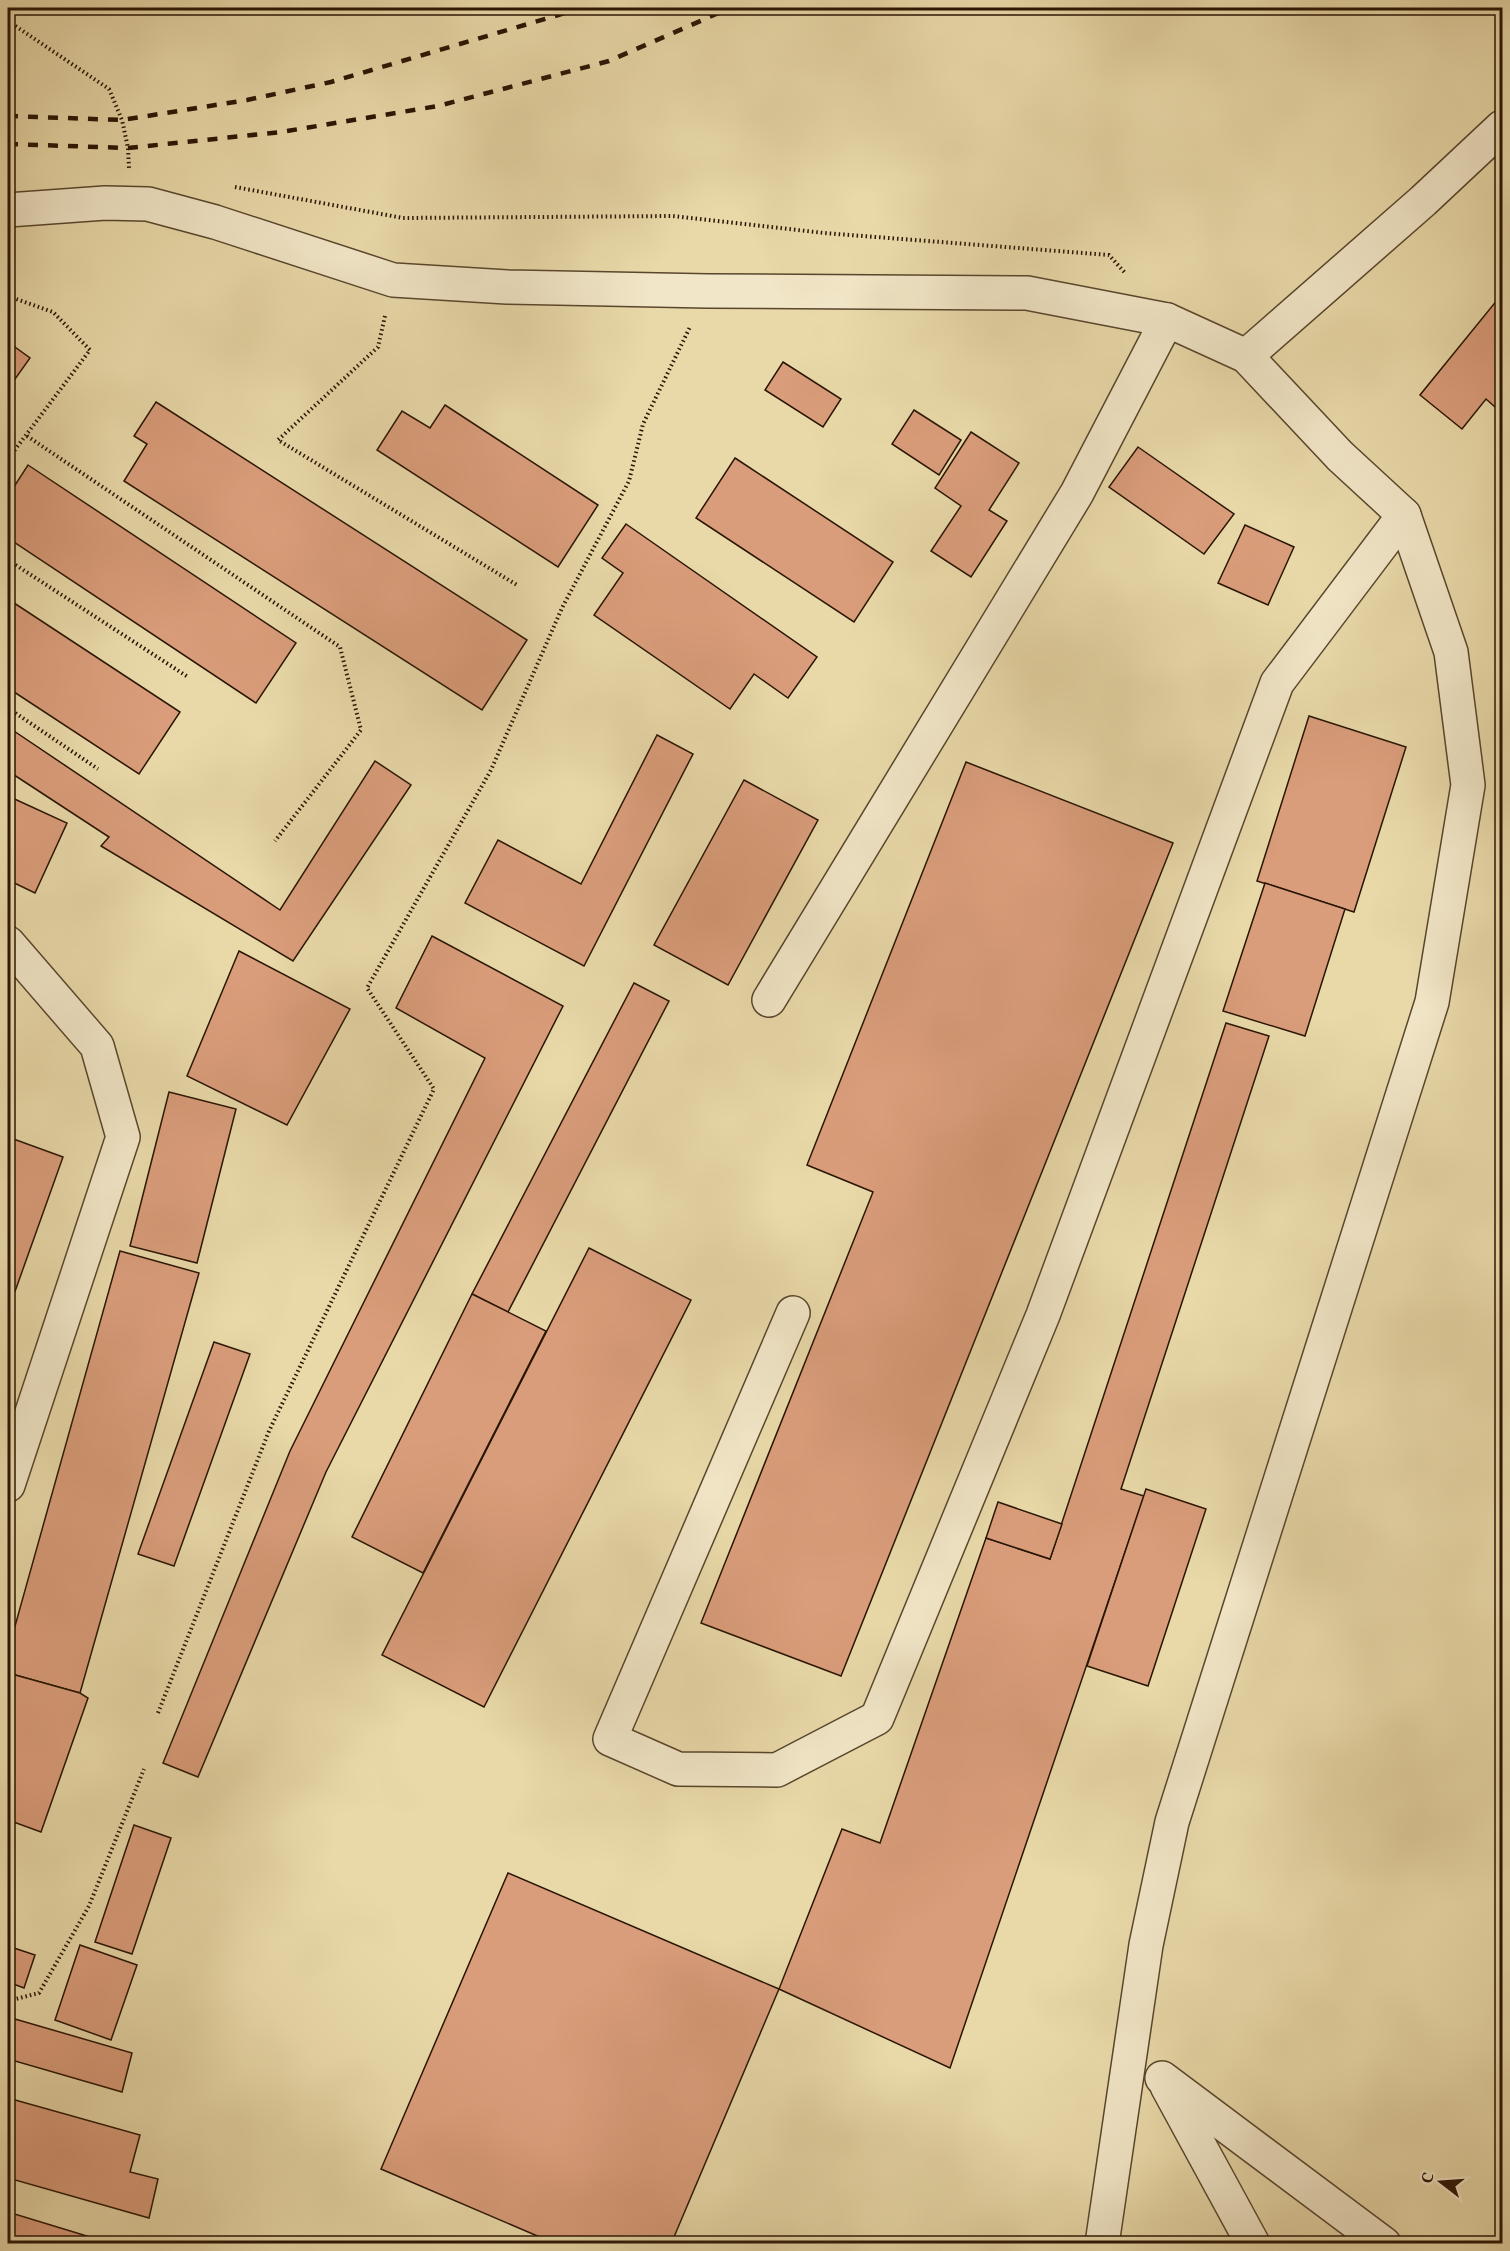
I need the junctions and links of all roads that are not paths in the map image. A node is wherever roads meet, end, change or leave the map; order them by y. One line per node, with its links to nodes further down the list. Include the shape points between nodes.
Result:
1 (1503, 127): 4 (street)
2 (8, 210): 3 (street, via 148,204 393,280 507,287 1027,293)
3 (1167, 320): 4 (street); 7 (street, via 1077,493)
4 (1246, 356): 5 (street, via 1340,456)
5 (1404, 514): 8 (street, via 1277,683 1043,1315 877,1718 777,1770 678,1769 610,1739); 10 (street, via 1451,652 1468,786 1432,1002 1172,1822 1146,1945)
6 (8, 943): 9 (street, via 97,1046 123,1137)
7 (769, 1000)
8 (793, 1313)
9 (8, 1485)
10 (1126, 2071): 11 (street); 12 (street)
11 (1162, 2078): 13 (street); 14 (street)
12 (1102, 2244)
13 (1253, 2244)
14 (1384, 2244)

